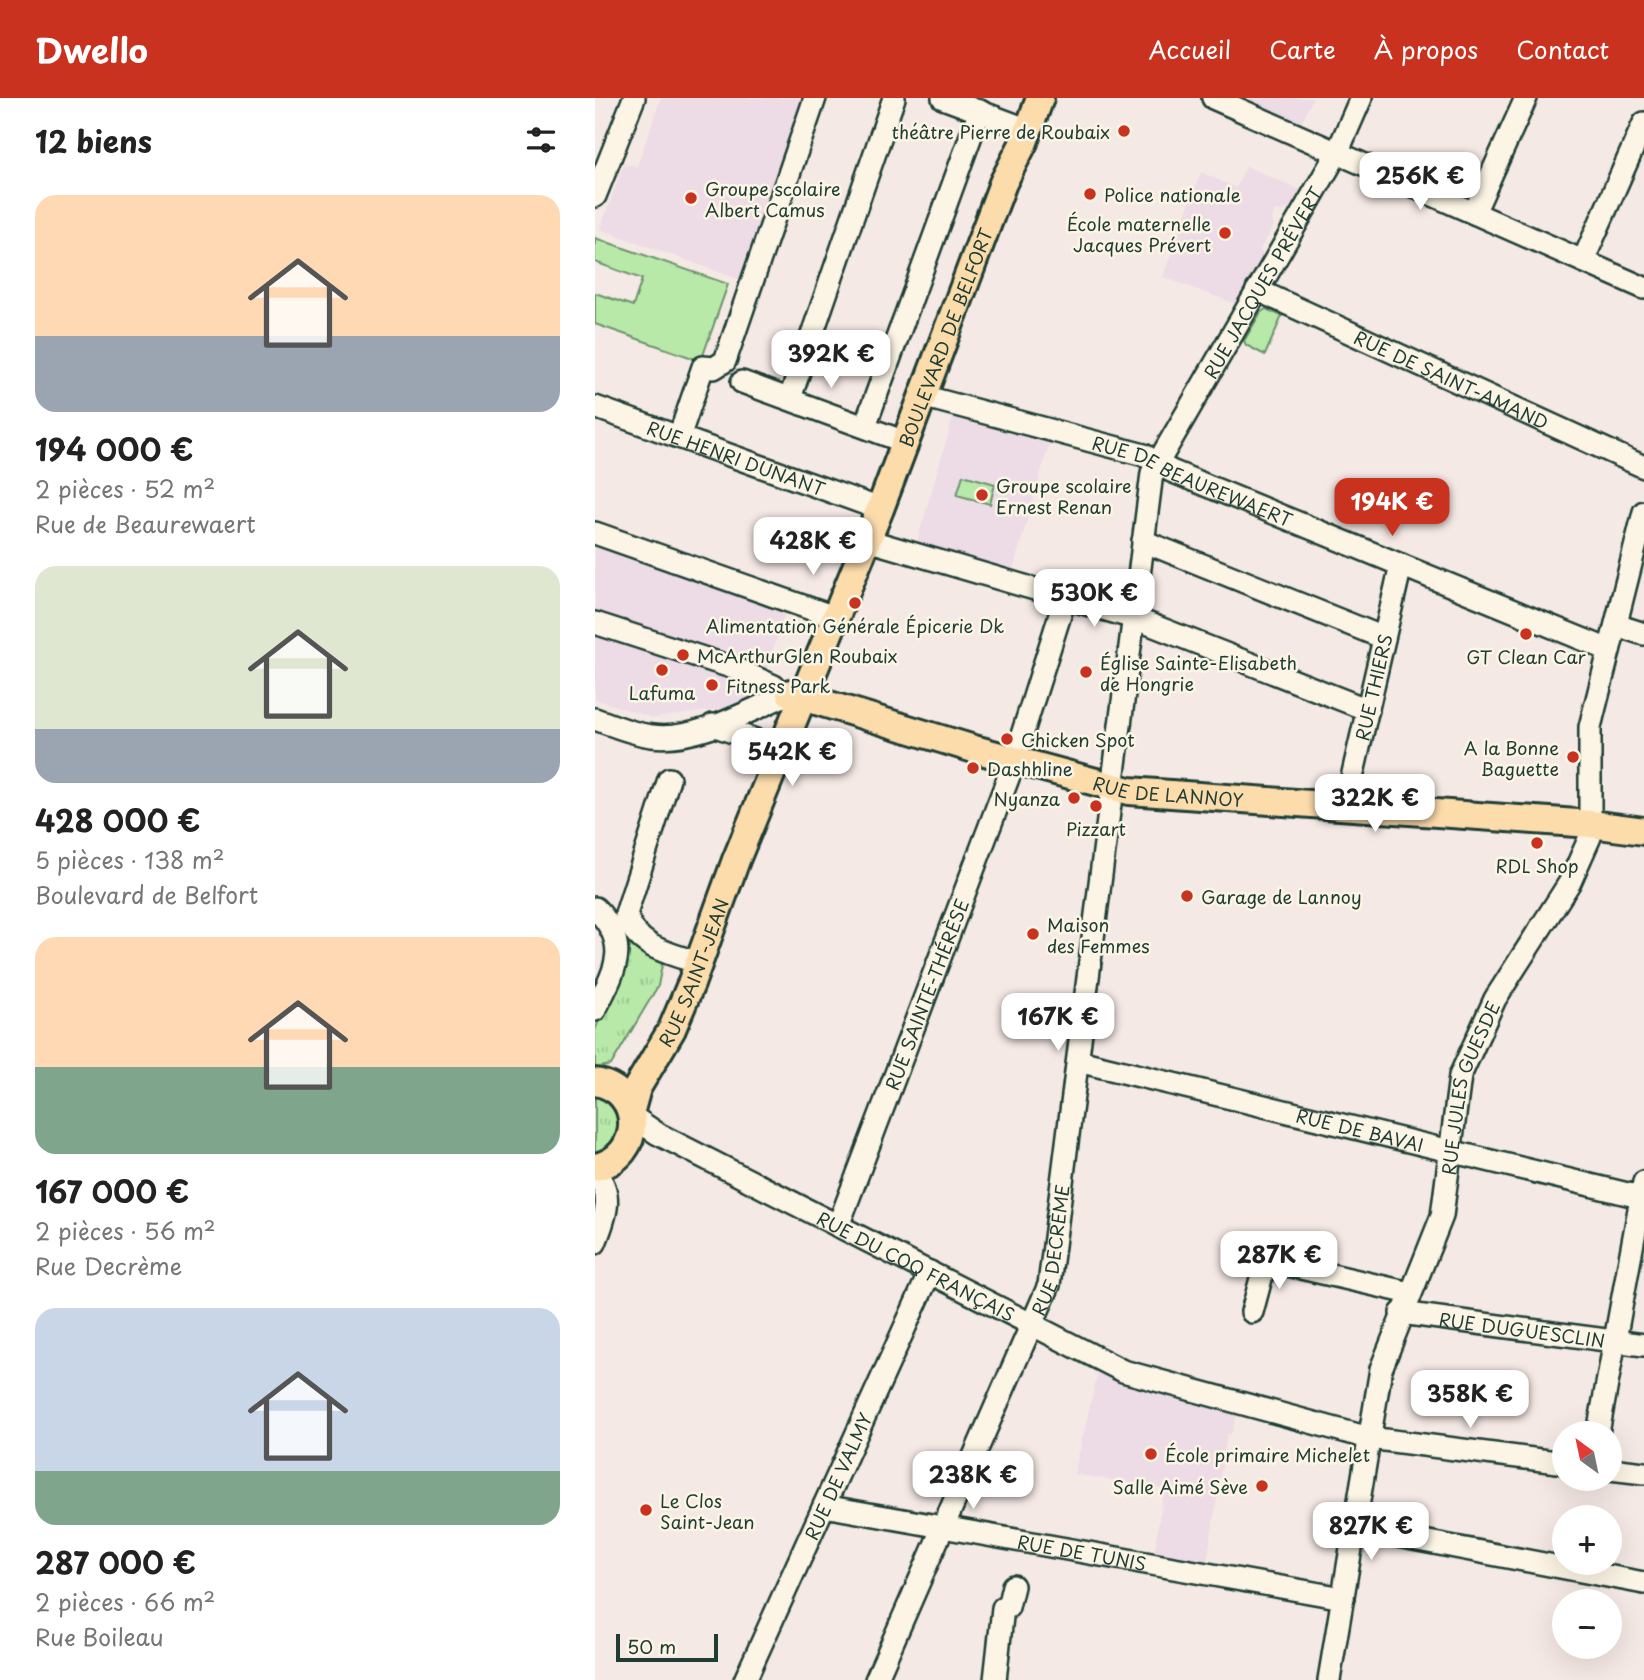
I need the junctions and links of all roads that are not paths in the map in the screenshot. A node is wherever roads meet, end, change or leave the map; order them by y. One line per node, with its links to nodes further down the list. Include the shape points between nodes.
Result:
1 (634, 98): 14 (street)
2 (815, 98): 24 (street, via 725,361 714,368 703,367)
3 (894, 98): 21 (street)
4 (943, 98): 10 (street)
5 (1031, 98): 12 (main road, BOULEVARD DE BELFORT)
6 (1040, 98): 12 (main road, BOULEVARD DE BELFORT)
7 (1213, 98): 13 (street)
8 (1361, 98): 13 (street, RUE JACQUES PRÉVERT)
9 (1527, 98): 15 (street)
10 (980, 111): 12 (street); 23 (street)
11 (1644, 123): 16 (street)
12 (1025, 128): 20 (main road, BOULEVARD DE BELFORT)
13 (1337, 153): 15 (street); 18 (street, RUE JACQUES PRÉVERT)
14 (595, 196)
15 (1474, 213): 16 (street)
16 (1583, 261): 17 (street)
17 (1644, 288)
18 (1257, 290): 26 (street, RUE JACQUES PRÉVERT); 27 (street, RUE DE SAINT-AMAND)
19 (742, 382): 21 (street)
20 (922, 397): 25 (main road, BOULEVARD DE BELFORT); 26 (street, RUE DE BEAUREWAERT)
21 (790, 398): 23 (street)
22 (595, 407): 24 (street, RUE HENRI DUNANT)
23 (865, 426): 25 (street)
24 (679, 437): 28 (street, RUE HENRI DUNANT)
25 (905, 442): 28 (main road, BOULEVARD DE BELFORT)
26 (1157, 462): 32 (street, RUE JACQUES PRÉVERT); 33 (street, RUE DE BEAUREWAERT)
27 (1644, 467)
28 (879, 502): 31 (main road, BOULEVARD DE BELFORT); 35 (main road, BOULEVARD DE BELFORT)
29 (1644, 512): 38 (street, RUE JULES GUESDE)
30 (595, 533): 35 (street)
31 (867, 540): 34 (street); 35 (main road, BOULEVARD DE BELFORT)
32 (1143, 541): 36 (street, RUE JACQUES PRÉVERT); 40 (street)
33 (1401, 565): 40 (street, RUE THIERS); 41 (street, RUE DE BEAUREWAERT)
34 (1065, 599): 36 (street); 47 (street, RUE SAINTE-THÉRÈSE)
35 (829, 615): 42 (main road, BOULEVARD DE BELFORT)
36 (1134, 618): 43 (street); 49 (street, RUE DECRÈME)
37 (595, 623): 42 (street, via 734,668)
38 (1616, 625): 39 (street); 41 (street, RUE JULES GUESDE)
39 (1644, 634)
40 (1384, 638): 43 (street, RUE THIERS)
41 (1609, 650): 51 (street, RUE JULES GUESDE, via 1590,727)
42 (788, 692): 45 (street); 46 (main road, RUE SAINT-JEAN); 47 (main road, RUE DE LANNOY)
43 (1368, 710): 50 (street, RUE THIERS)
44 (595, 719): 45 (street, via 657,737)
45 (713, 724): 46 (street)
46 (769, 744): 54 (main road, RUE SAINT-JEAN, via 736,860)
47 (1014, 760): 49 (main road, RUE DE LANNOY); 62 (street, RUE SAINTE-THÉRÈSE)
48 (669, 779): 54 (street, via 626,914 634,933 645,943)
49 (1113, 789): 50 (main road, RUE DE LANNOY); 56 (street, RUE DECRÈME)
50 (1345, 808): 51 (main road, RUE DE LANNOY)
51 (1591, 824): 52 (main road, RUE DE LANNOY); 58 (street, RUE JULES GUESDE, via 1579,865 1503,984 1463,1068)
52 (1644, 831)
53 (595, 908): 55 (street, via 611,929 618,951 615,969)
54 (699, 963): 57 (main road, RUE SAINT-JEAN, via 678,1017 642,1079)
55 (595, 1010)
56 (1078, 1061): 58 (street, RUE DE BAVAI); 68 (street, RUE DECRÈME, via 1050,1276)
57 (619, 1100): 59 (main road, via 631,1137); 62 (street, RUE DU COQ FRANÇAIS, via 648,1128)
58 (1448, 1152): 61 (street, RUE DE BAVAI); 65 (street, RUE JULES GUESDE, via 1439,1224)
59 (607, 1162): 63 (street, via 616,1191)
60 (595, 1172): 63 (street, via 607,1197)
61 (1643, 1193): 69 (street)
62 (838, 1226): 64 (street, RUE DU COQ FRANÇAIS)
63 (598, 1235)
64 (930, 1272): 68 (street, RUE DU COQ FRANÇAIS); 76 (street, RUE DE VALMY)
65 (1410, 1293): 66 (street, via 1266,1259); 67 (street, RUE JULES GUESDE)
66 (1252, 1312)
67 (1401, 1313): 69 (street, RUE DUGUESCLIN); 72 (street, RUE JULES GUESDE, via 1381,1368)
68 (1033, 1325): 72 (street, RUE DU COQ FRANÇAIS, via 1123,1371); 77 (street, RUE DECRÈME)
69 (1614, 1341): 70 (street, RUE DUGUESCLIN); 71 (street)
70 (1644, 1345)
71 (1600, 1421)
72 (1369, 1438): 73 (street, RUE DU COQ FRANÇAIS); 78 (street, RUE JULES GUESDE)
73 (1552, 1461)
74 (1622, 1470): 75 (street)
75 (1644, 1473)
76 (824, 1506): 77 (street, RUE DE TUNIS); 82 (street, RUE DE VALMY)
77 (943, 1528): 81 (street, RUE DE TUNIS); 83 (street, RUE DECRÈME)
78 (1355, 1528): 79 (street); 81 (street, RUE JULES GUESDE)
79 (1644, 1583)
80 (1013, 1586): 84 (street, via 1008,1607 1003,1608)
81 (1343, 1598): 85 (street, RUE JULES GUESDE)
82 (745, 1680)
83 (876, 1680)
84 (995, 1680)
85 (1329, 1680)

